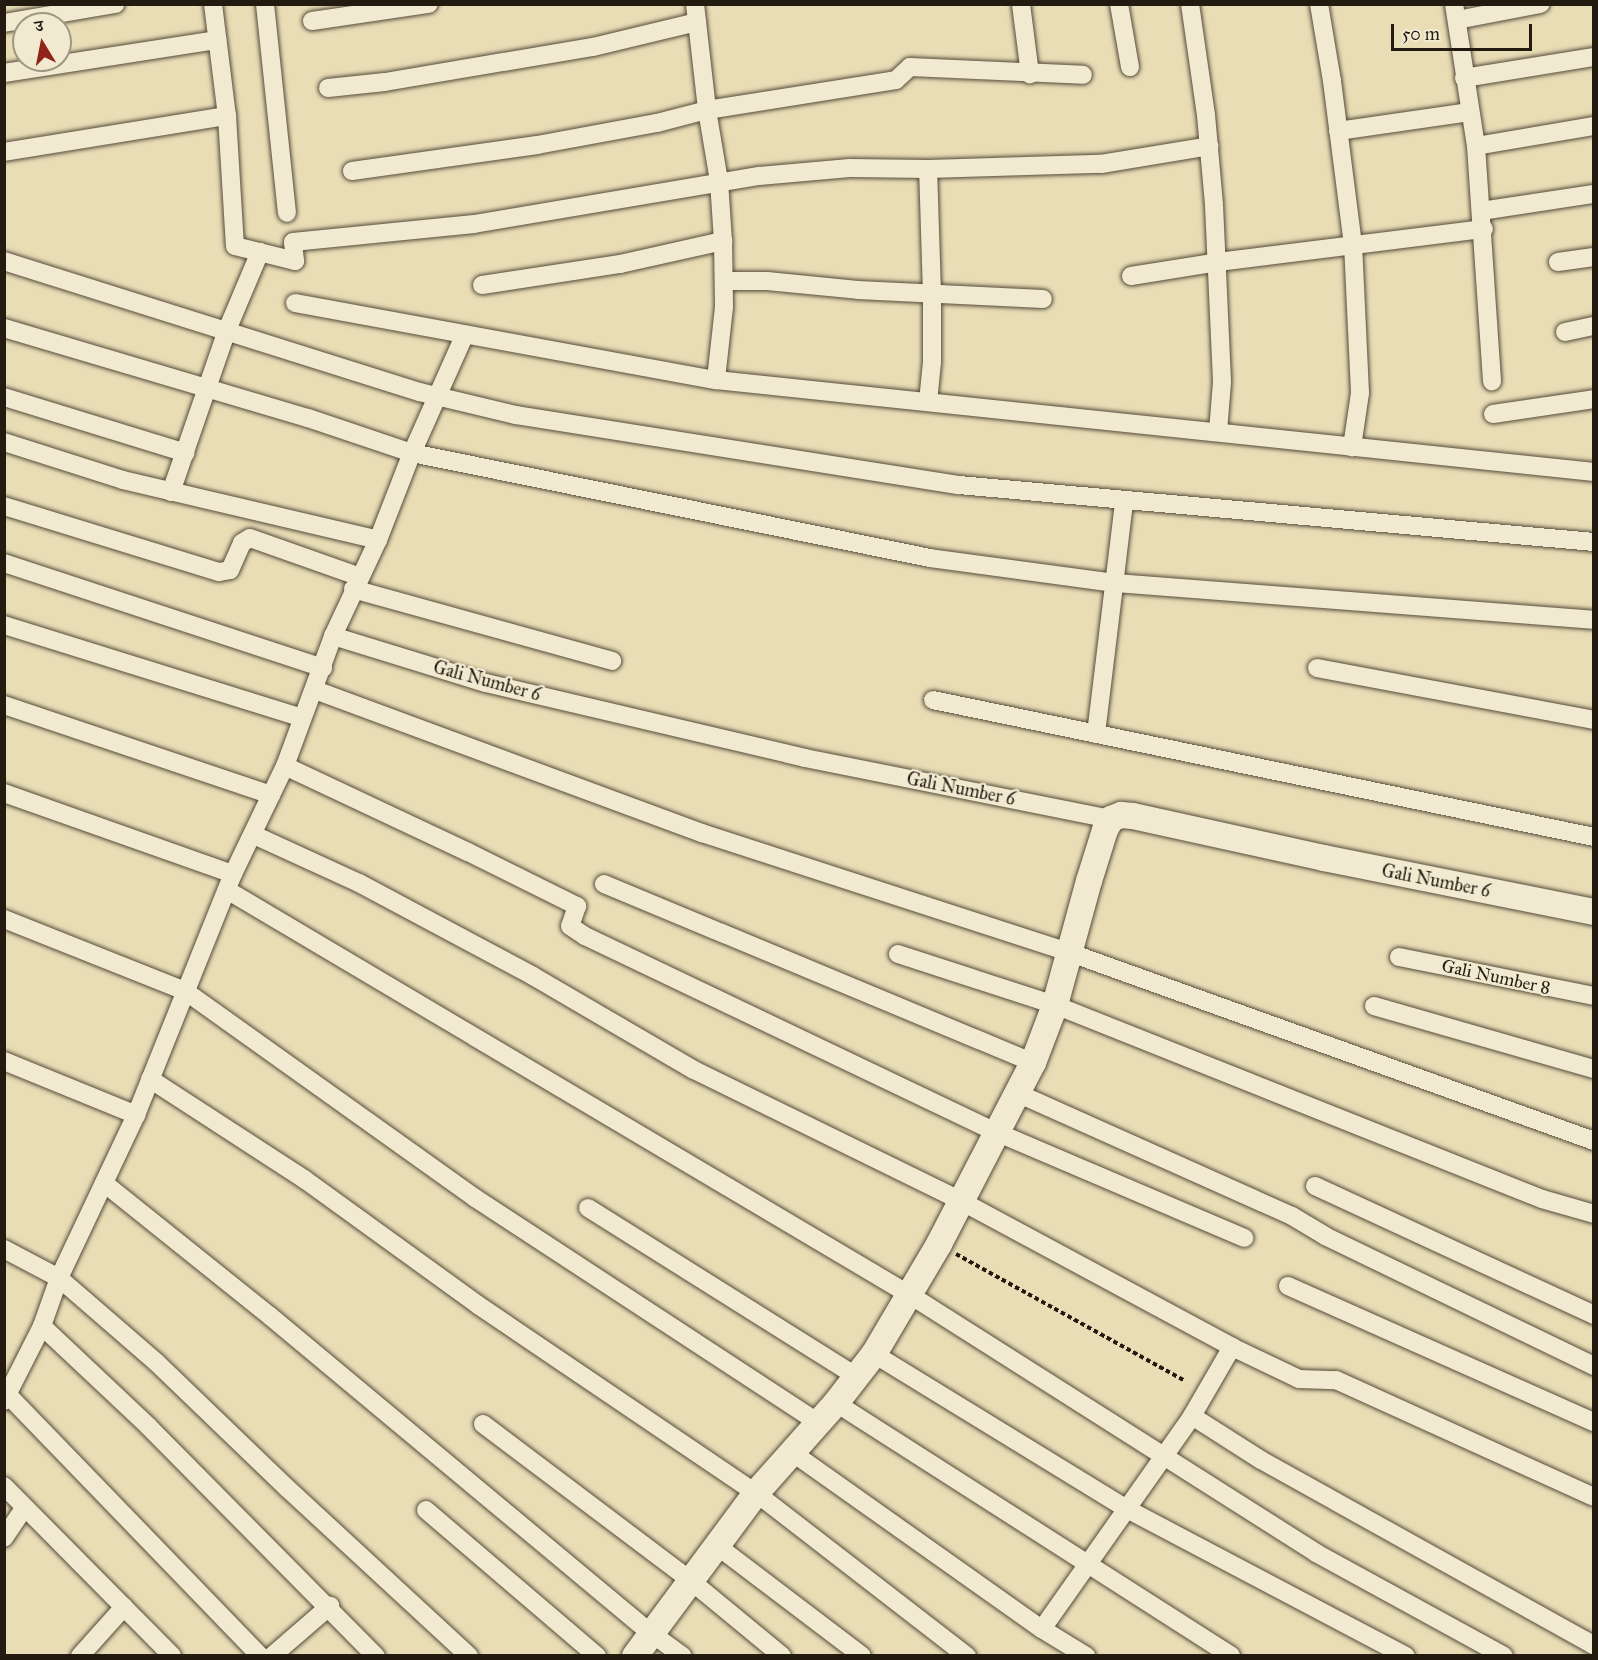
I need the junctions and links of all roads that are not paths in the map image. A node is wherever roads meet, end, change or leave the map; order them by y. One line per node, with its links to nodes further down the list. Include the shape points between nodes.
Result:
1 (115, 4): 13 (street)
2 (213, 4): 14 (street)
3 (265, 4): 34 (street)
4 (429, 4): 12 (street)
5 (1021, 4): 18 (street)
6 (1119, 4): 16 (street)
7 (1190, 4): 27 (street)
8 (1319, 4): 26 (street)
9 (1540, 4): 10 (street)
10 (1455, 12): 20 (street)
11 (696, 13): 21 (street, via 593,47); 22 (street)
12 (312, 21)
13 (4, 23)
14 (218, 40): 17 (street); 24 (street)
15 (1593, 57): 20 (street)
16 (1130, 67)
17 (4, 73)
18 (1030, 74): 19 (street); 22 (street, via 910,67 896,80)
19 (1083, 75)
20 (1464, 78): 23 (street)
21 (328, 88)
22 (707, 110): 31 (street, via 570,140); 32 (street)
23 (1470, 112): 26 (street); 28 (street)
24 (227, 116): 29 (street); 38 (street, via 235,246)
25 (1593, 126): 28 (street)
26 (1338, 131): 37 (street)
27 (1210, 146): 30 (street, via 1101,164); 41 (street)
28 (1476, 146): 35 (street)
29 (4, 152)
30 (928, 169): 32 (street, via 850,168); 46 (street)
31 (352, 171)
32 (719, 181): 36 (street); 38 (street, via 474,224 293,242 295,261)
33 (1593, 194): 35 (street)
34 (287, 213)
35 (1483, 220): 37 (street); 55 (street)
36 (723, 241): 44 (street); 45 (street, via 620,264)
37 (1353, 244): 41 (street); 64 (street, via 1360,393)
38 (260, 252): 51 (street)
39 (1593, 257): 42 (street)
40 (4, 261): 51 (street)
41 (1218, 262): 43 (street); 62 (street, via 1222,382)
42 (1558, 262)
43 (1131, 276)
44 (724, 281): 46 (street); 54 (street)
45 (482, 285)
46 (932, 294): 47 (street); 60 (street)
47 (1043, 299)
48 (295, 303): 53 (street)
49 (1593, 326): 52 (street)
50 (4, 328): 56 (street)
51 (227, 330): 56 (street); 57 (street)
52 (1564, 332)
53 (465, 334): 54 (street); 57 (street)
54 (716, 380): 60 (street)
55 (1492, 381)
56 (207, 388): 65 (street); 66 (street)
57 (437, 396): 66 (street); 69 (street, via 516,416 959,485)
58 (4, 397): 65 (street)
59 (1593, 399): 61 (street)
60 (928, 402): 62 (street)
61 (1492, 414)
62 (1218, 432): 64 (street)
63 (4, 442): 68 (street)
64 (1353, 447): 67 (street)
65 (186, 453): 68 (street)
66 (412, 453): 71 (street); 75 (street, via 930,558)
67 (1593, 472)
68 (171, 492): 71 (street)
69 (1124, 502): 72 (street); 75 (street)
70 (4, 506): 74 (street, via 219,572 230,570 242,543 250,538)
71 (378, 540): 74 (street)
72 (1593, 542)
73 (4, 563): 80 (street)
74 (357, 583): 78 (street); 79 (street)
75 (1115, 583): 76 (street); 87 (street)
76 (1593, 620)
77 (4, 625): 85 (street)
78 (333, 636): 80 (street); 91 (street, Gali Number 6, via 486,683 806,758)
79 (612, 661)
80 (323, 668): 82 (street)
81 (1317, 668): 86 (street)
82 (315, 690): 85 (street); 98 (street, via 702,832)
83 (933, 700): 87 (street)
84 (4, 705): 90 (street)
85 (302, 718): 88 (street)
86 (1593, 720)
87 (1096, 734): 93 (street)
88 (285, 766): 90 (street); 111 (street, via 577,906 570,926 585,936)
89 (4, 793): 94 (street)
90 (271, 795): 92 (street)
91 (1111, 819): 96 (street, Gali Number 6, via 1133,816); 98 (street)
92 (254, 835): 94 (street); 115 (street, via 437,924 694,1070)
93 (1593, 837)
94 (230, 882): 101 (street); 122 (street)
95 (604, 884): 106 (street)
96 (1593, 912)
97 (4, 919): 101 (street)
98 (1068, 952): 103 (street); 112 (street)
99 (898, 954): 103 (street)
100 (1399, 957): 102 (street, Gali Number 8)
101 (185, 991): 108 (street); 133 (street, via 475,1198)
102 (1593, 996)
103 (1055, 1005): 106 (street); 117 (street, via 1542,1199)
104 (1374, 1006): 107 (street)
105 (4, 1061): 110 (street)
106 (1033, 1063): 109 (street)
107 (1593, 1069)
108 (150, 1079): 110 (street); 138 (street, via 304,1179 478,1305)
109 (1017, 1094): 111 (street); 127 (street, via 1292,1216 1325,1236)
110 (136, 1114): 113 (street)
111 (996, 1132): 115 (street); 118 (street)
112 (1593, 1141)
113 (104, 1183): 120 (street); 150 (street)
114 (1315, 1186): 123 (street)
115 (961, 1201): 122 (street); 125 (street)
116 (588, 1208): 128 (street)
117 (1593, 1214)
118 (1244, 1238)
119 (5, 1251): 120 (street)
120 (59, 1278): 124 (street); 157 (street, via 157,1363)
121 (1288, 1286): 132 (street)
122 (910, 1294): 126 (street); 136 (street)
123 (1593, 1315)
124 (42, 1326): 129 (street); 147 (street)
125 (1232, 1347): 131 (street); 139 (street, via 1299,1379 1336,1380)
126 (874, 1354): 128 (street); 141 (street)
127 (1593, 1366)
128 (857, 1377): 130 (street)
129 (6, 1398): 154 (street)
130 (836, 1403): 133 (street); 145 (street)
131 (1192, 1416): 136 (street); 151 (street, via 1261,1460)
132 (1593, 1422)
133 (819, 1423): 135 (street)
134 (483, 1424): 146 (street)
135 (793, 1453): 138 (street); 149 (street)
136 (1164, 1456): 141 (street); 167 (street, via 1316,1553)
137 (4, 1486): 140 (street)
138 (756, 1493): 144 (street); 163 (street)
139 (1593, 1497)
140 (25, 1507): 143 (street); 148 (street)
141 (1127, 1509): 145 (street); 166 (street)
142 (426, 1510): 158 (street)
143 (4, 1538)
144 (716, 1545): 146 (street); 162 (street)
145 (1088, 1565): 149 (street); 165 (street)
146 (691, 1581): 150 (street); 161 (street)
147 (330, 1606): 155 (street); 156 (street)
148 (124, 1607): 152 (street); 153 (street)
149 (1042, 1629): 164 (street)
150 (651, 1633): 159 (street); 160 (street)
151 (1592, 1646)
152 (164, 1653)
153 (80, 1656)
154 (260, 1656)
155 (272, 1656)
156 (376, 1656)
157 (470, 1656)
158 (597, 1656)
159 (635, 1656)
160 (683, 1656)
161 (782, 1656)
162 (862, 1656)
163 (967, 1656)
164 (1086, 1656)
165 (1231, 1656)
166 (1406, 1656)
167 (1504, 1656)

